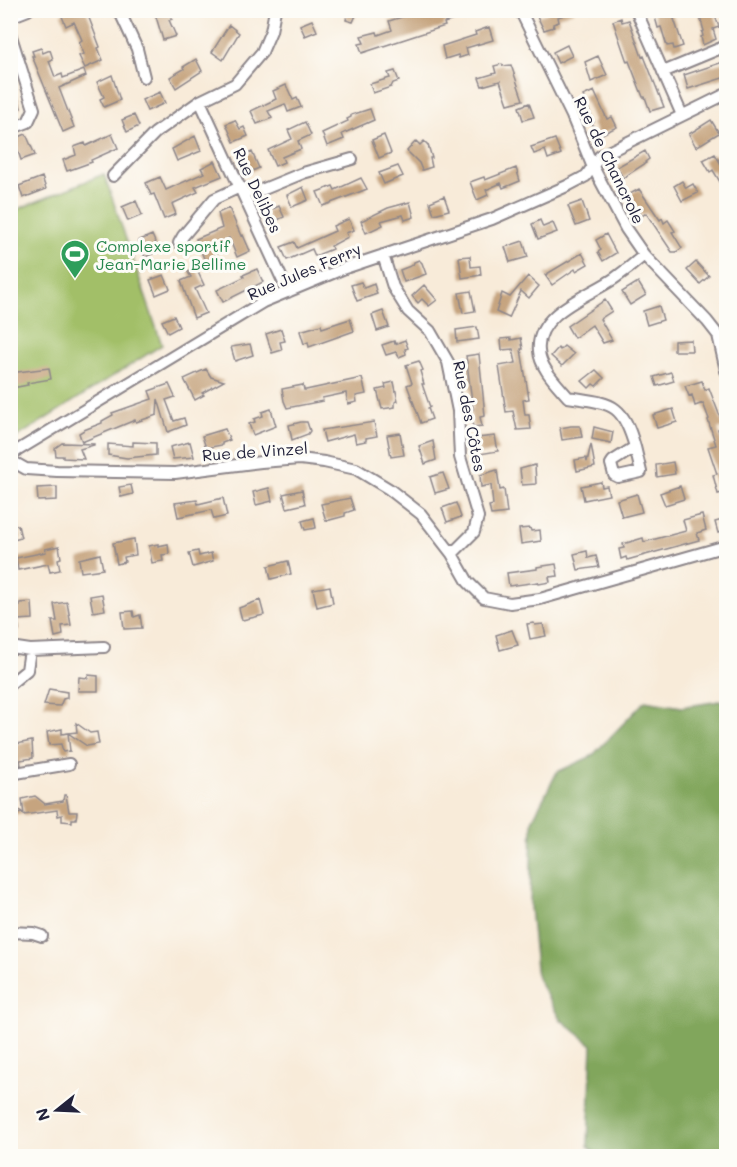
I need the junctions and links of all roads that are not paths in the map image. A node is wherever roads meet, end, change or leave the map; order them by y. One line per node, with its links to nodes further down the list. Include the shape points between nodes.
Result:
1 (28, 10): 6 (street)
2 (119, 10): 10 (street)
3 (275, 10): 12 (street, via 262,52 235,84)
4 (520, 10): 16 (street, Rue de Chancrole)
5 (636, 10): 9 (street)
6 (10, 17)
7 (10, 33): 14 (street, via 34,109 28,122)
8 (726, 46): 9 (street)
9 (663, 72): 13 (street)
10 (144, 77)
11 (726, 94): 13 (street, Rue Jules Ferry)
12 (200, 101): 17 (street, via 155,133); 18 (street, Rue Delibes)
13 (682, 115): 16 (street, Rue Jules Ferry, via 600,156)
14 (10, 129)
15 (352, 159): 18 (street, via 303,172 259,191)
16 (592, 165): 20 (street, Rue Jules Ferry, via 586,176 492,219); 21 (street, Rue de Chancrole)
17 (113, 176)
18 (240, 187): 19 (street, via 214,200); 22 (street, Rue Delibes)
19 (179, 243)
20 (383, 255): 22 (street, Rue Jules Ferry); 29 (street, Rue des Côtes, via 393,287 408,311 430,331 448,362 458,411 460,457 478,517 474,532)
21 (644, 255): 23 (street, Rue de Chancrole); 25 (street, via 550,320 540,334 538,352 546,370 568,397 606,403 621,413)
22 (288, 292): 26 (street, Rue Jules Ferry, via 263,302)
23 (722, 334): 24 (street, Rue de Chancrole)
24 (726, 371)
25 (635, 447)
26 (10, 455)
27 (10, 460): 29 (street, Rue de Vinzel, via 26,469 143,473 300,459 324,462 356,469 389,489 421,514)
28 (726, 546): 29 (street, Rue de Vinzel, via 510,603 484,598 468,582)
29 (452, 554)
30 (10, 647): 32 (street)
31 (104, 647): 32 (street)
32 (30, 650): 33 (street, via 27,670)
33 (10, 684)
34 (69, 764): 35 (street)
35 (10, 774)
36 (10, 932): 37 (street)
37 (42, 936)

